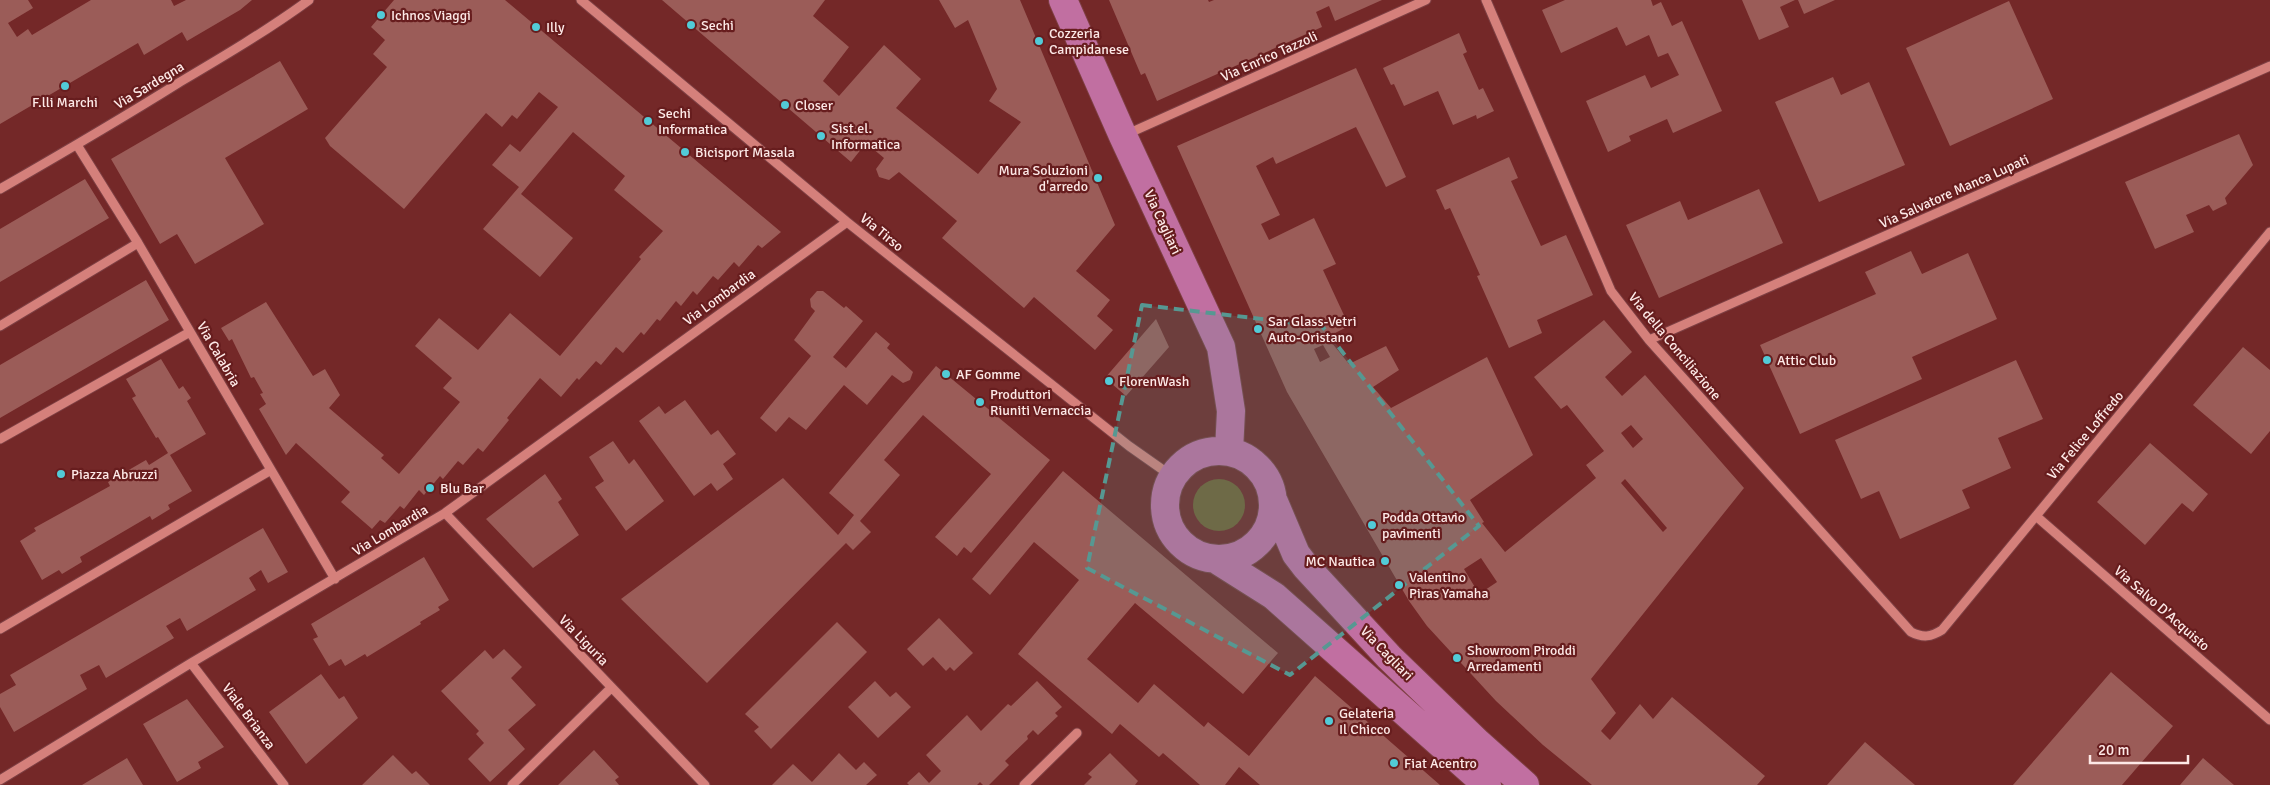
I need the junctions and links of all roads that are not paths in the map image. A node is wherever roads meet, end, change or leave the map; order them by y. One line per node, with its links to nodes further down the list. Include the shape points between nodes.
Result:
1 (309, 0): 8 (street, Via Sardegna)
2 (581, 0): 10 (street, Via Tirso)
3 (1063, 0): 7 (main road, Via Cagliari)
4 (1426, 0): 7 (street, Via Enrico Tazzoli)
5 (1486, 0): 15 (street, Via della Conciliazione, via 1611,292)
6 (2270, 66): 15 (street, Via Salvatore Manca Lupati)
7 (1123, 136): 17 (main road, Via Cagliari, via 1221,347 1231,411)
8 (77, 145): 9 (street, Via Sardegna); 12 (street, Via Calabria)
9 (0, 189)
10 (847, 222): 19 (street, Via Tirso, via 1129,446); 21 (street, Via Lombardia)
11 (2270, 232): 22 (street, Via Felice Loffredo)
12 (138, 243): 13 (street); 14 (street, Via Calabria)
13 (0, 326)
14 (190, 332): 16 (street); 18 (street, Via Calabria)
15 (1648, 340): 26 (street, Via della Conciliazione)
16 (0, 439)
17 (1229, 452): 19 (main road, via 1212,451 1197,456 1179,468); 20 (main road, via 1258,466 1269,483)
18 (271, 470): 24 (street, Via Calabria); 25 (street)
19 (1173, 477): 23 (main road, via 1165,496 1169,527 1188,551)
20 (1274, 502): 23 (main road, via 1272,520 1264,536 1251,549 1235,557); 37 (main road, Via Cagliari, via 1296,554 1306,566 1389,657)
21 (445, 513): 24 (street, Via Lombardia); 28 (street, Via Liguria)
22 (2036, 516): 26 (street, Via Felice Loffredo, via 1942,630 1929,636); 29 (street, Via Salvo D'Acquisto)
23 (1217, 560): 36 (main road, via 1274,596)
24 (335, 579): 27 (street, Via Lombardia)
25 (0, 629)
26 (1911, 632)
27 (192, 663): 31 (street, Via Lombardia); 32 (street, Viale Brianza)
28 (611, 688): 33 (street); 34 (street, Via Liguria)
29 (2270, 720)
30 (1077, 733): 35 (street)
31 (0, 780)
32 (284, 785)
33 (512, 785)
34 (705, 785)
35 (1024, 785)
36 (1487, 785)
37 (1525, 785)

